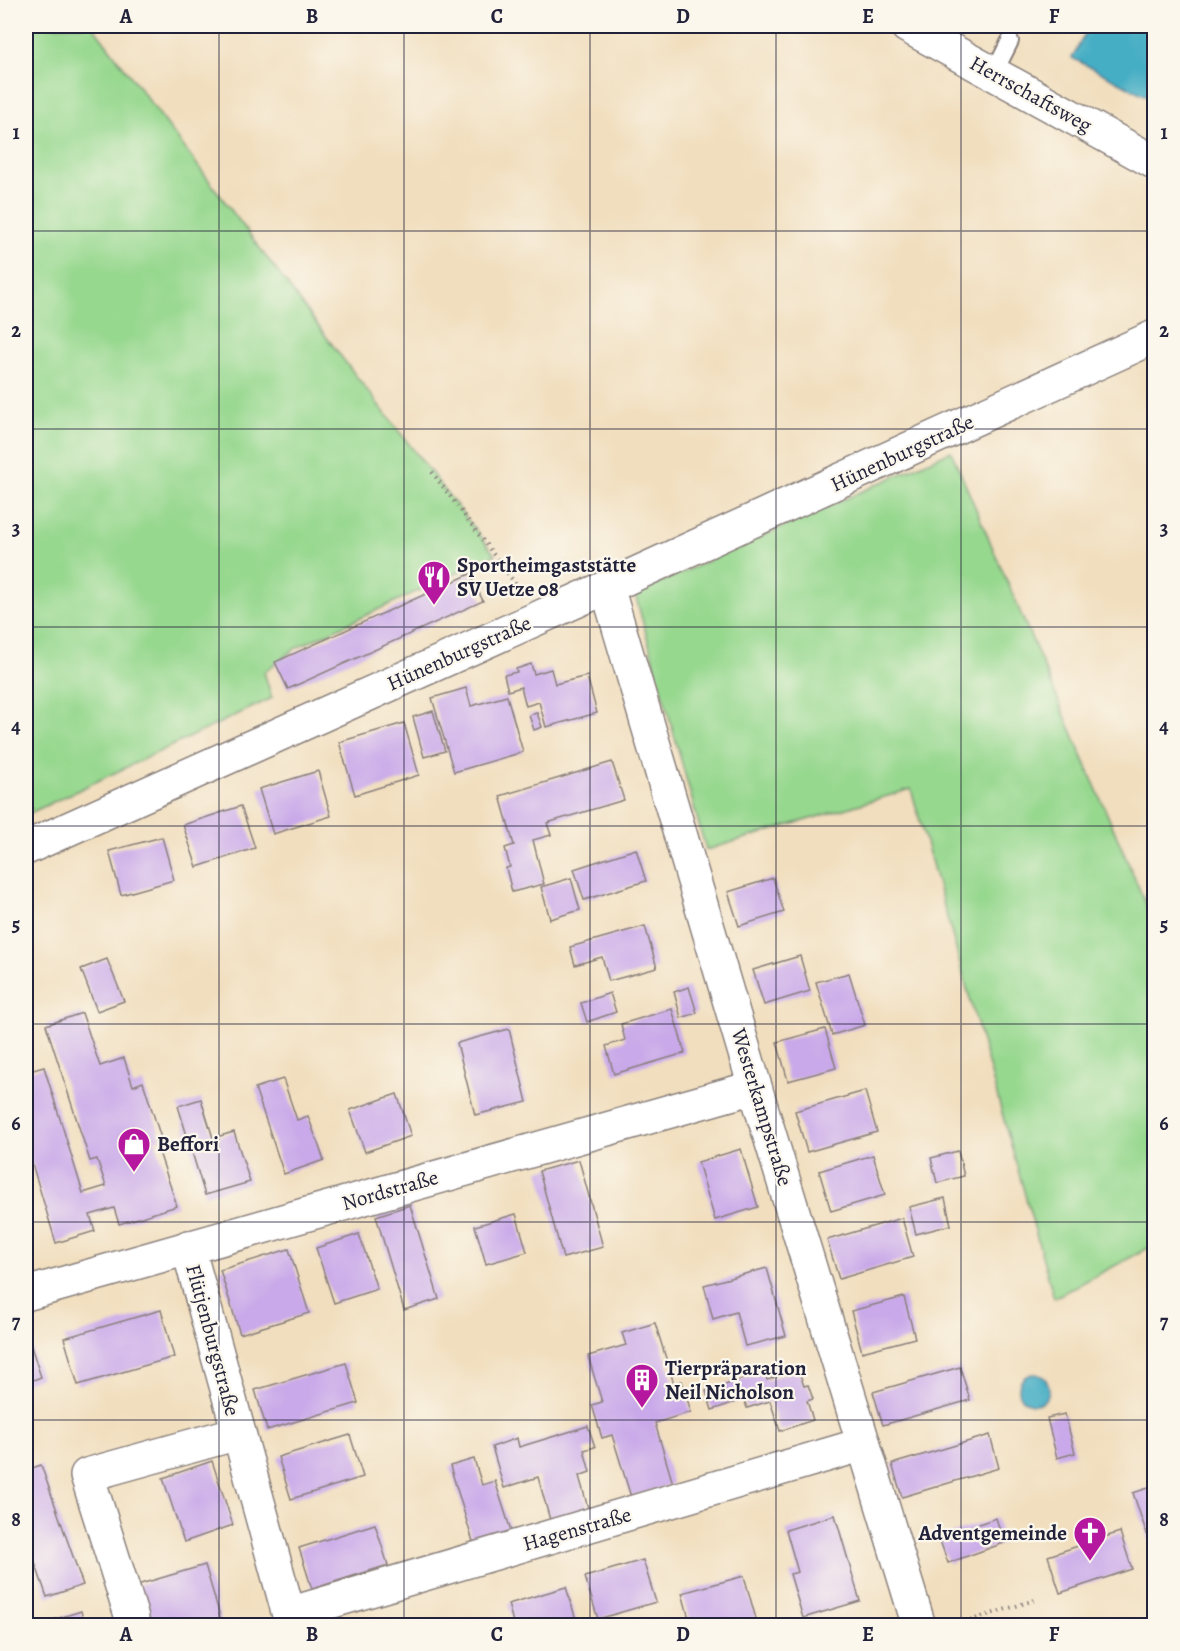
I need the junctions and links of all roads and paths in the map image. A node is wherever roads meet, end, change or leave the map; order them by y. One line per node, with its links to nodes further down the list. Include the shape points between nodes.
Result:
1 (907, 26): 3 (street, Herrschaftsweg)
2 (1011, 41): 3 (lane)
3 (994, 73): 4 (street, Herrschaftsweg)
4 (1155, 162)
5 (1155, 337): 7 (street, Hünenburgstraße)
6 (432, 472): 8 (path)
7 (608, 587): 8 (street, Hünenburgstraße); 10 (street, Westerkampstraße)
8 (541, 617): 9 (street, Hünenburgstraße)
9 (26, 848)
10 (755, 1087): 11 (street, Nordstraße); 14 (street, Westerkampstraße)
11 (188, 1247): 12 (street, Nordstraße); 13 (street, Flütjenburgstraße)
12 (26, 1294)
13 (238, 1433): 16 (street, Flütjenburgstraße, via 87,1475); 17 (street, Flütjenburgstraße)
14 (864, 1444): 17 (street, Hagenstraße); 18 (street, Westerkampstraße)
15 (1038, 1599): 19 (path)
16 (132, 1618)
17 (290, 1620)
18 (919, 1626)
19 (953, 1626)

